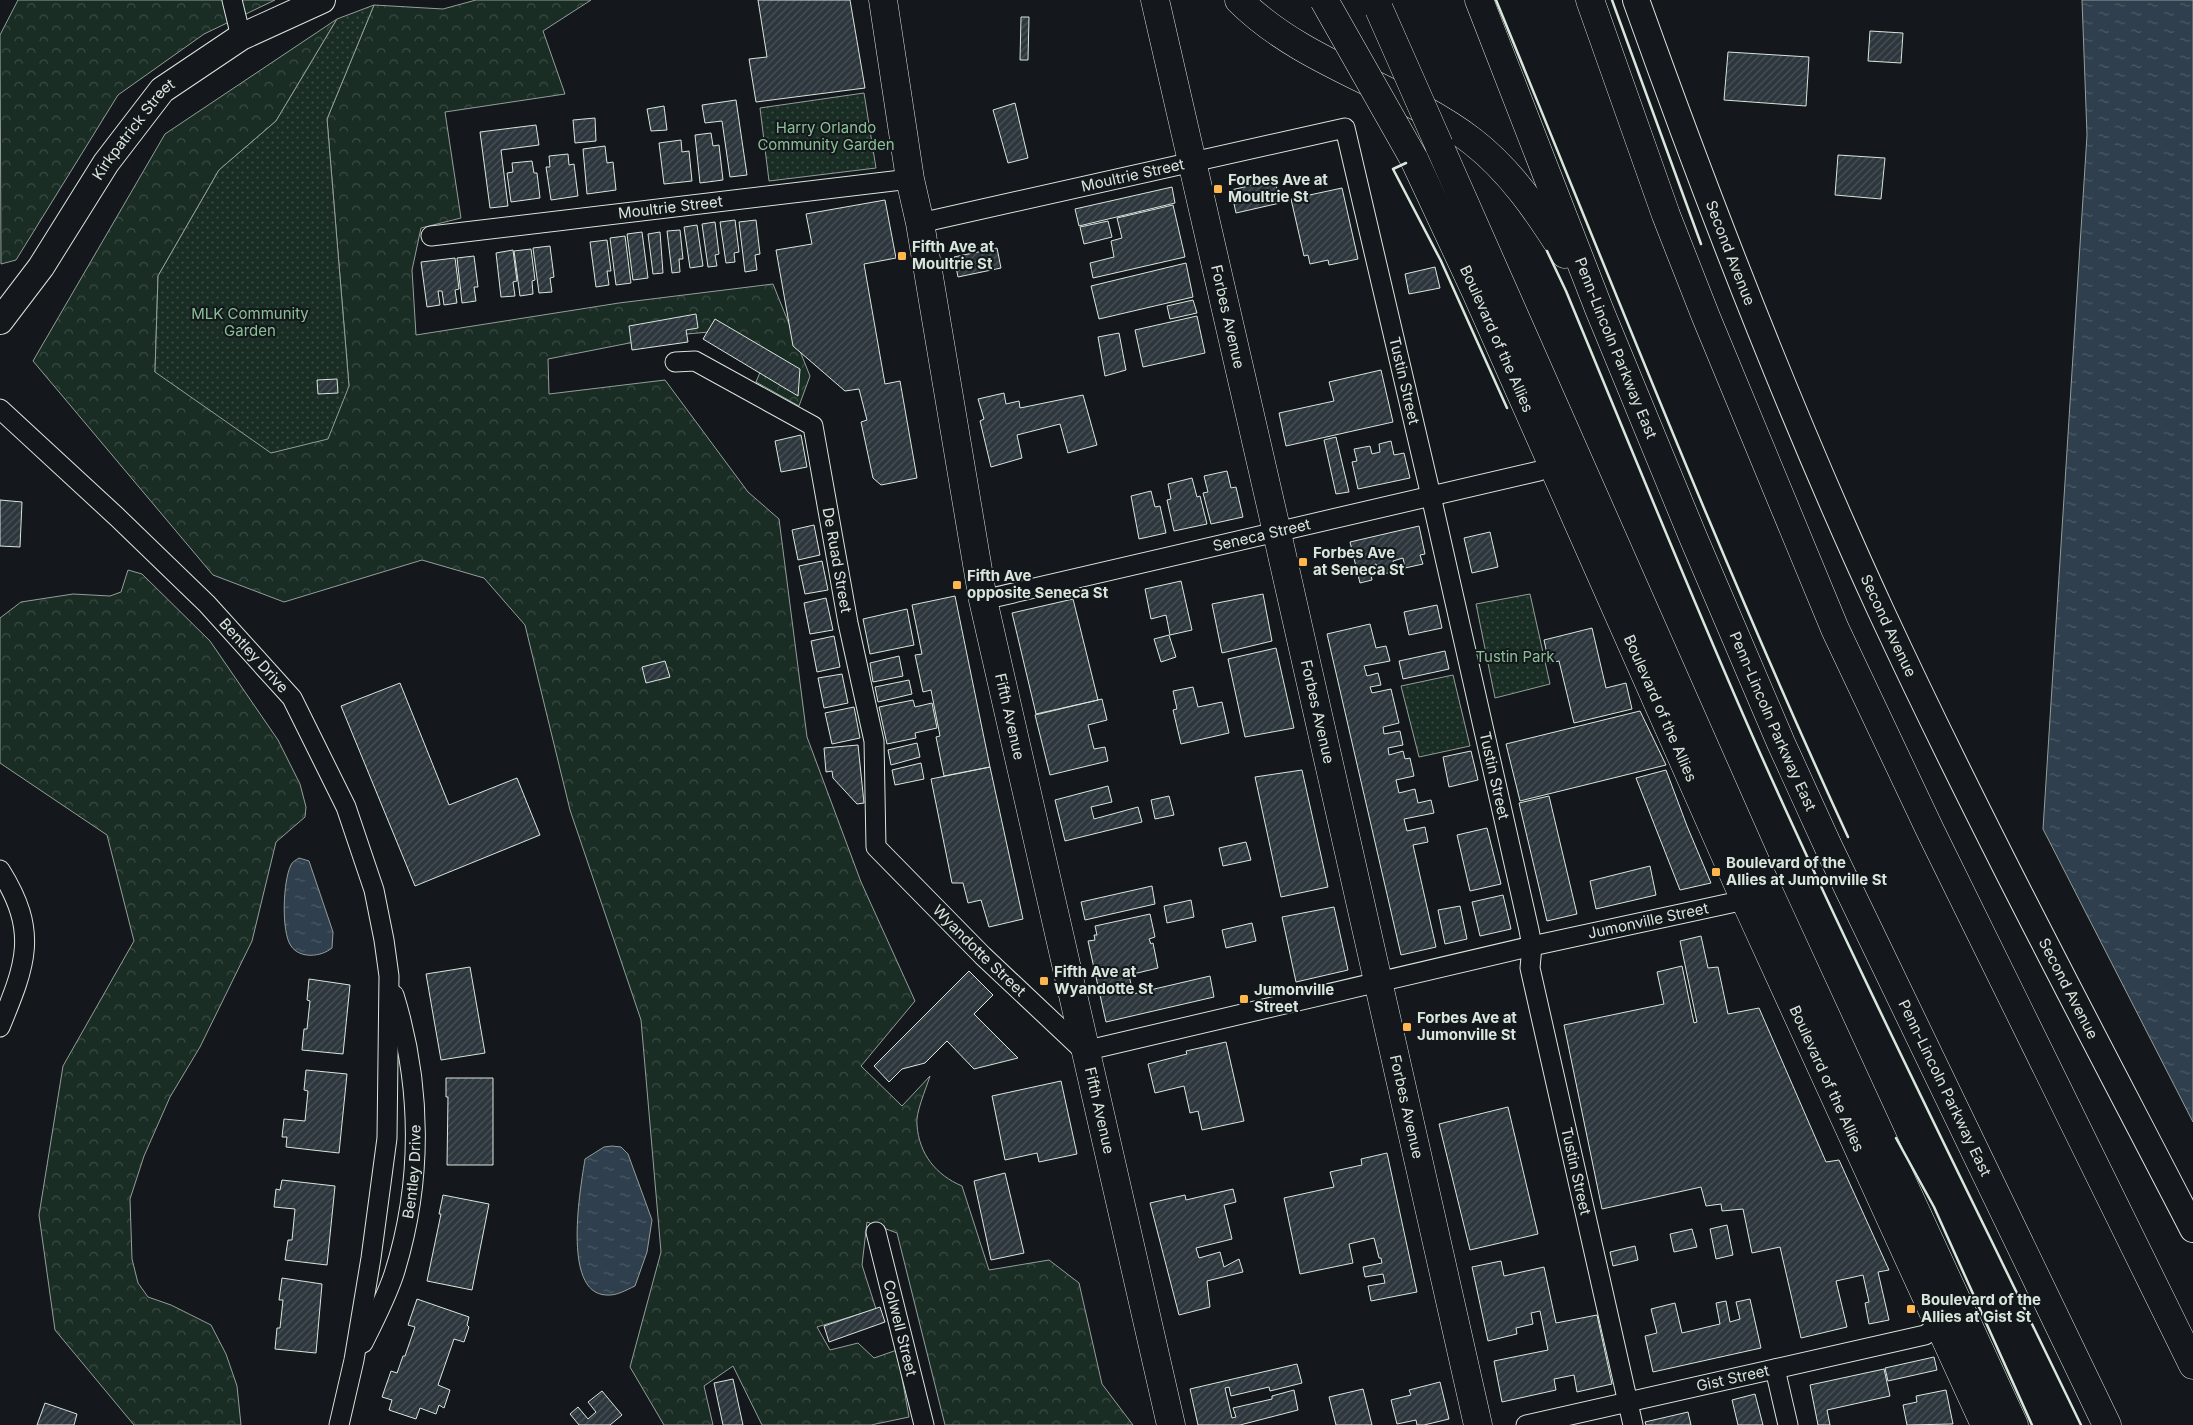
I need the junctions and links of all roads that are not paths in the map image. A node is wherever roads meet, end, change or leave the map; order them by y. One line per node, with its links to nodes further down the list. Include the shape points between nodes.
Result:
1 (232, 0): 12 (street)
2 (322, 0): 12 (main road, Kirkpatrick Street)
3 (883, 0): 16 (main road, Fifth Avenue)
4 (1155, 0): 15 (main road, Forbes Avenue)
5 (1239, 0): 19 (main road, via 1300,46 1434,116 1472,141 1520,188)
6 (1324, 0): 14 (main road, Boulevard of the Allies, bridge)
7 (1345, 0): 14 (main road, bridge)
8 (1479, 0): 19 (main road, Penn-Lincoln Parkway East)
9 (1636, 0): 35 (main road, Second Avenue, via 1755,319 1873,593 1991,839)
10 (1591, 1): 39 (main road, via 1650,171 1706,318 1836,629 1930,830)
11 (1377, 3): 50 (main road, Boulevard of the Allies, bridge, via 1772,899)
12 (241, 37): 20 (main road, Kirkpatrick Street, via 162,90 106,163 41,267)
13 (1345, 128): 15 (street, Moultrie Street); 24 (street, Tustin Street)
14 (1414, 159): 29 (main road, Boulevard of the Allies)
15 (1192, 162): 17 (street, Moultrie Street); 25 (main road, Forbes Avenue)
16 (910, 179): 17 (main road, Fifth Avenue); 18 (street, Moultrie Street)
17 (920, 223): 26 (main road, Fifth Avenue)
18 (431, 236)
19 (1599, 308): 51 (main road, Penn-Lincoln Parkway East, via 1781,743)
20 (0, 320)
21 (675, 362): 27 (street, De Ruad Street, via 695,361 813,426 848,623 874,741)
22 (0, 410): 31 (street, Bentley Drive, via 118,517 207,604 292,698 346,807 374,890)
23 (1540, 471): 24 (street, Seneca Street)
24 (1431, 496): 25 (street, Seneca Street); 30 (street, Tustin Street)
25 (1277, 532): 26 (street, Seneca Street); 32 (main road, Forbes Avenue)
26 (983, 600): 34 (main road, Fifth Avenue)
27 (876, 847): 34 (street, Wyandotte Street, via 983,956)
28 (0, 870): 33 (street, via 19,907 25,932 25,956)
29 (1745, 900): 30 (street, Jumonville Street); 37 (main road, Boulevard of the Allies)
30 (1532, 946): 32 (street, Jumonville Street); 41 (street, Tustin Street, via 1530,968)
31 (389, 976): 38 (street, Bentley Drive, via 387,1138); 38 (street, Bentley Drive, via 406,1032 414,1081 414,1178 406,1230 394,1275)
32 (1379, 983): 34 (street, Jumonville Street); 45 (main road, Forbes Avenue)
33 (0, 1027)
34 (1084, 1050): 44 (main road, Fifth Avenue)
35 (2193, 1229)
36 (876, 1232): 43 (street, Colwell Street)
37 (1938, 1327): 40 (street, Gist Street, via 1924,1335); 49 (main road, Boulevard of the Allies)
38 (354, 1360): 42 (street, Bentley Drive)
39 (2193, 1365)
40 (1775, 1369): 41 (street, Gist Street); 48 (street)
41 (1628, 1403): 46 (street, Gist Street); 47 (street, Tustin Street)
42 (340, 1425)
43 (924, 1425)
44 (1170, 1425)
45 (1478, 1425)
46 (1526, 1425)
47 (1633, 1425)
48 (1788, 1425)
49 (1985, 1425)
50 (2014, 1425)
51 (2107, 1425)

